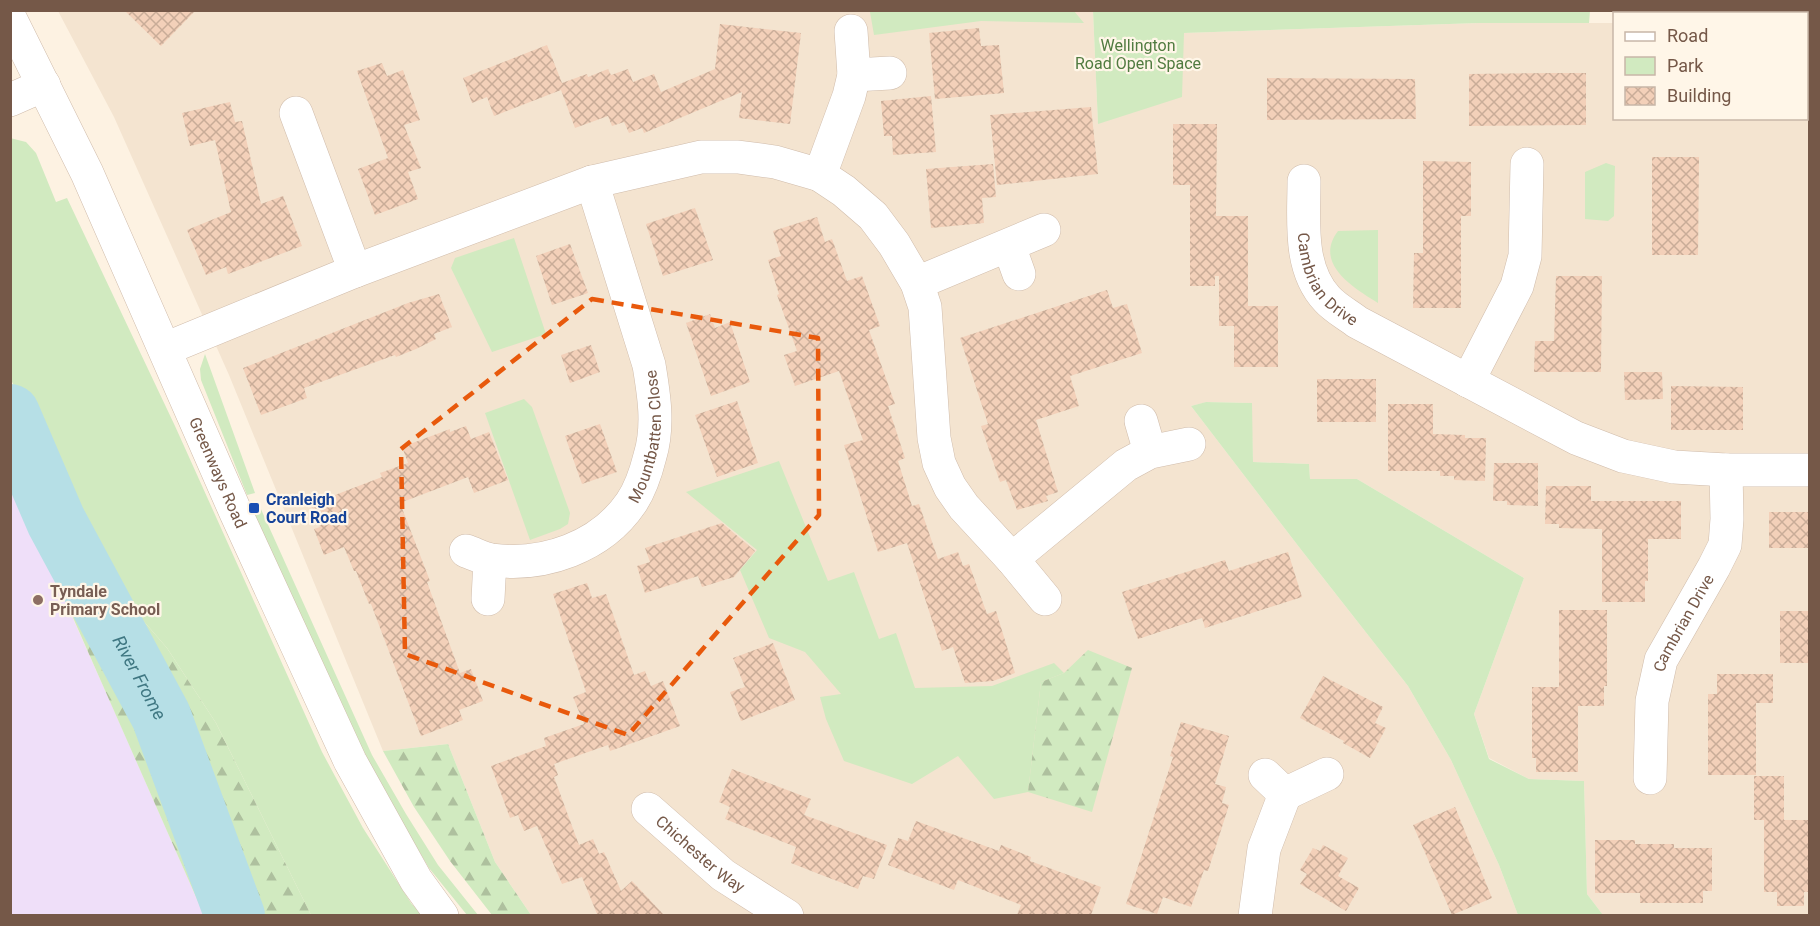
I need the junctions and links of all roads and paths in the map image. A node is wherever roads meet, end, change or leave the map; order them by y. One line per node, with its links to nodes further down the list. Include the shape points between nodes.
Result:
1 (10, 18): 5 (street, Greenways Road)
2 (851, 31): 4 (street)
3 (890, 73): 4 (street)
4 (854, 75): 9 (street)
5 (44, 86): 6 (street); 15 (street, Greenways Road)
6 (10, 100)
7 (296, 113): 13 (street)
8 (1527, 164): 16 (street, via 1525,256 1517,286)
9 (820, 175): 11 (street, via 775,162 701,157); 14 (street, via 873,216)
10 (1304, 181): 16 (street, Cambrian Drive, via 1304,241 1311,271 1327,299 1357,322)
11 (592, 182): 13 (street); 23 (street, Mountbatten Close, via 649,365 655,428 651,455 631,503 589,543 556,556 523,561 478,556)
12 (1044, 231): 14 (street, via 1014,260)
13 (355, 271): 15 (street)
14 (917, 283): 22 (street, via 925,307 939,463 964,507)
15 (165, 349): 28 (street, Greenways Road, via 350,761 416,880)
16 (1468, 381): 20 (street, Cambrian Drive, via 1576,438 1623,456 1674,467)
17 (1141, 421): 19 (street)
18 (1189, 444): 19 (street)
19 (1150, 452): 22 (street, via 1125,465)
20 (1726, 470): 21 (street, Cambrian Drive); 26 (street, Cambrian Drive, via 1725,545 1661,660 1652,701)
21 (1809, 470)
22 (1012, 559): 24 (street)
23 (488, 599)
24 (1045, 599)
25 (1327, 774): 30 (street, via 1275,785)
26 (1650, 778)
27 (648, 809): 29 (street, Chichester Way, via 723,875)
28 (442, 915)
29 (787, 915)
30 (1255, 915)

